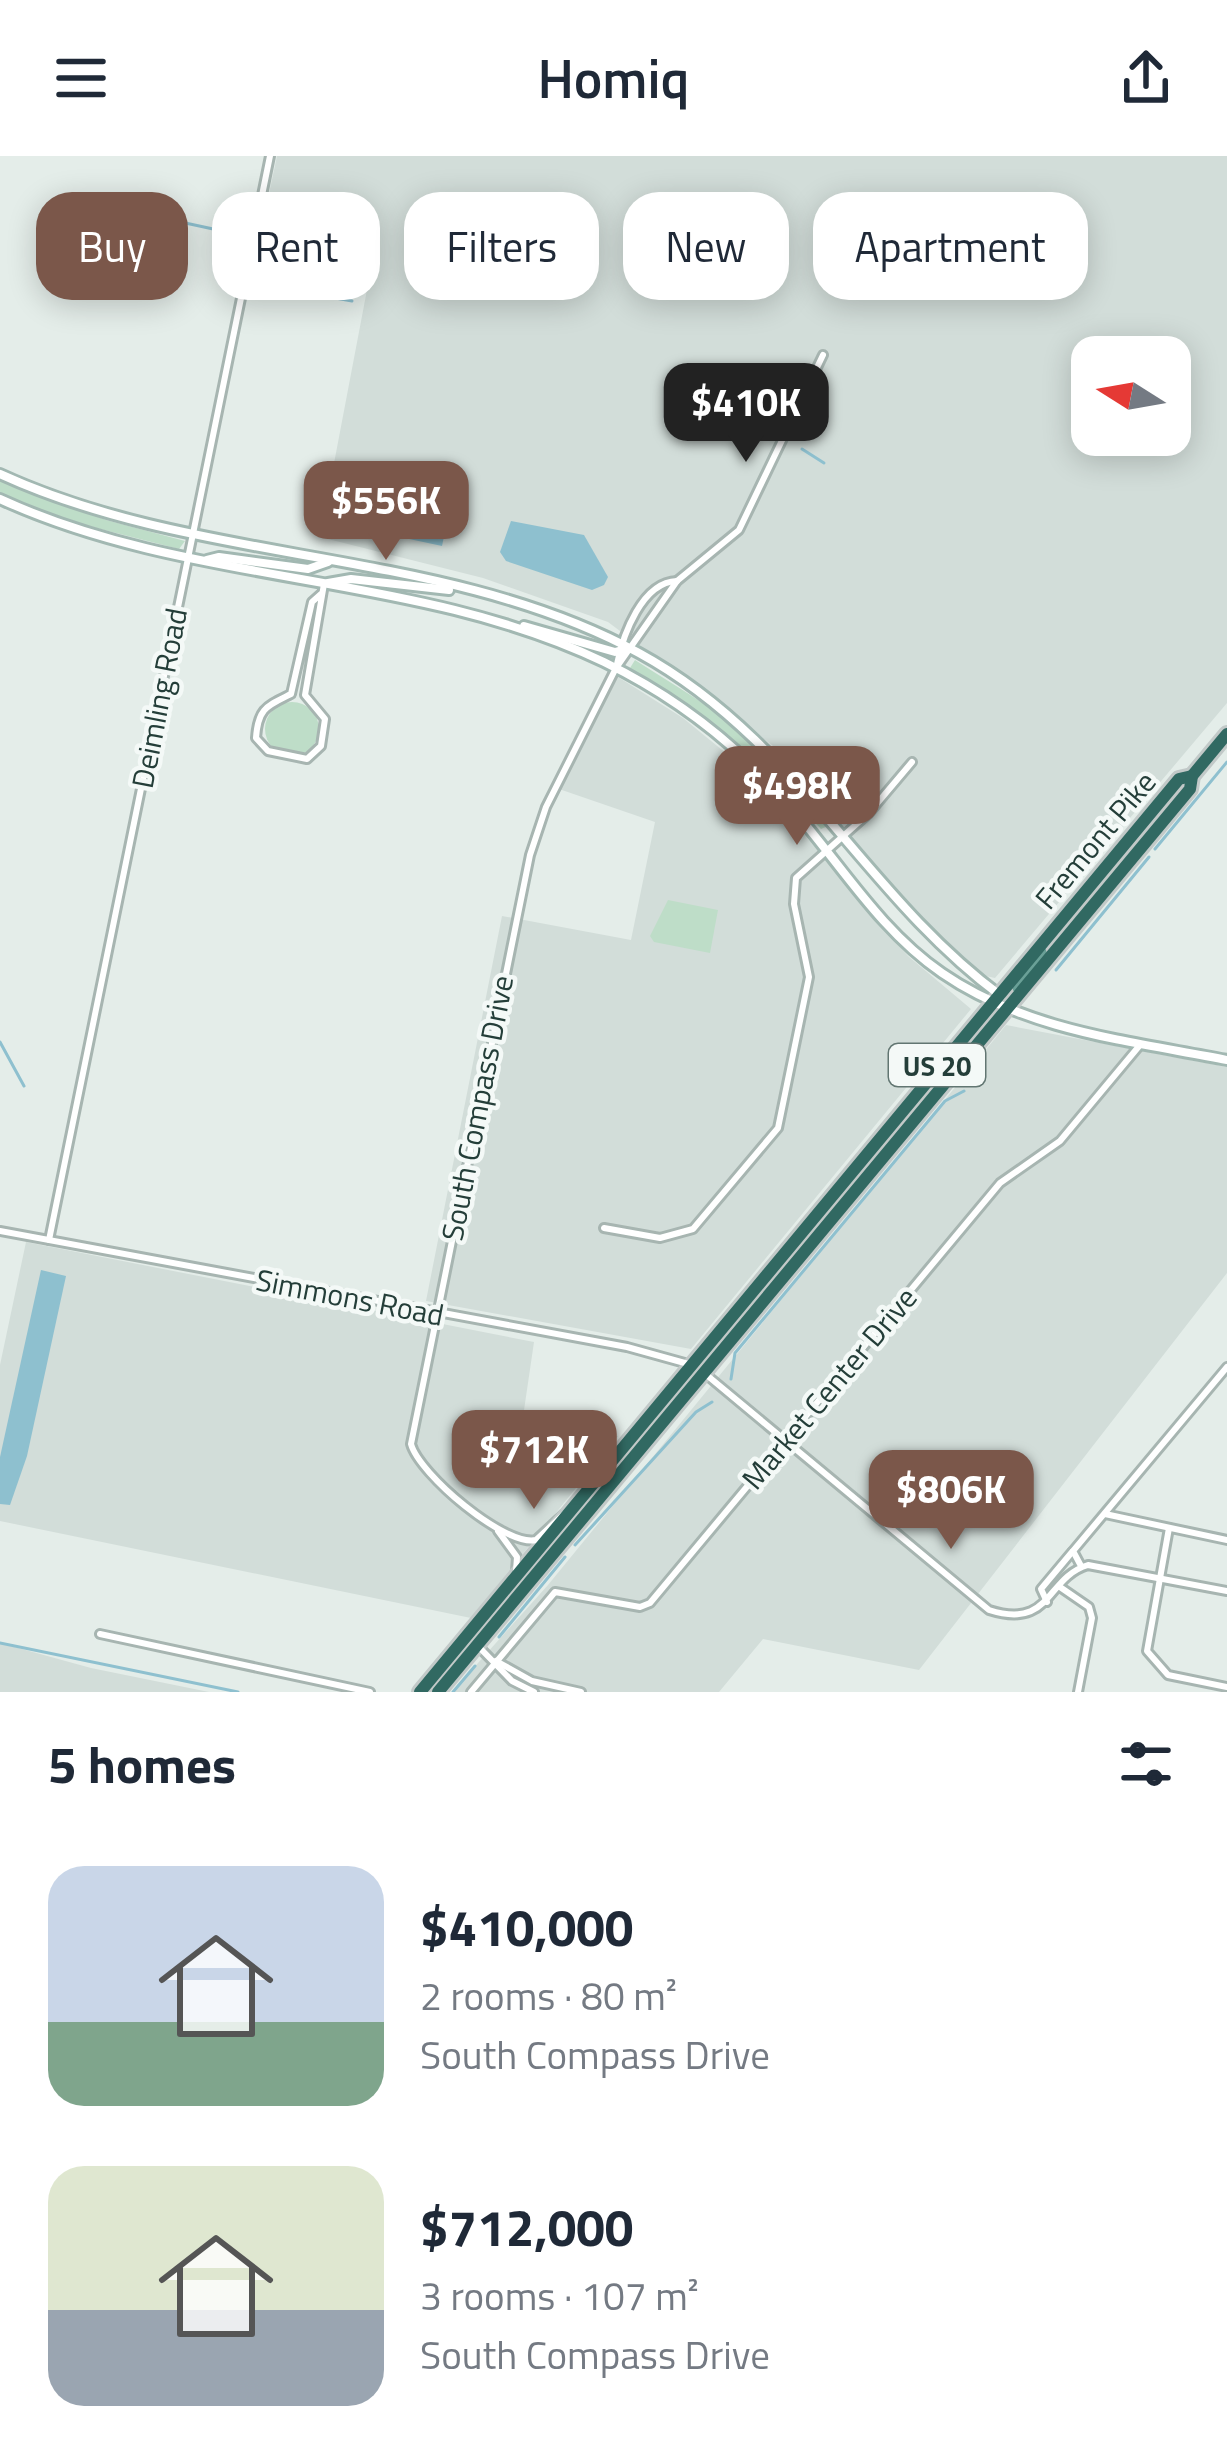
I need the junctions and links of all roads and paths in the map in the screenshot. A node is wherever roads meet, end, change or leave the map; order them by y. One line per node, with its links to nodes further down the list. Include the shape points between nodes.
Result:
1 (270, 156): 5 (street, Deimling Road)
2 (823, 355): 14 (street, South Compass Drive, via 739,530 676,581)
3 (0, 474): 5 (street, via 92,510)
4 (0, 500): 6 (street)
5 (193, 533): 6 (street, Deimling Road); 8 (street)
6 (188, 557): 7 (street); 26 (street, Deimling Road)
7 (206, 561): 8 (street, via 308,569); 9 (street)
8 (328, 562): 10 (street)
9 (322, 589): 10 (street, via 351,579); 11 (street); 12 (street); 13 (street)
10 (457, 589): 14 (street, via 550,613)
11 (493, 621): 14 (street); 15 (street)
12 (306, 628): 13 (street); 13 (street, via 291,694 260,714 256,739 272,753 307,759 321,746 325,718 305,695)
13 (318, 631)
14 (623, 648): 15 (street, South Compass Drive); 19 (street, via 741,724)
15 (616, 668): 20 (street, via 730,745); 27 (street, South Compass Drive, via 530,855)
16 (1227, 734): 18 (highway, US 20)
17 (912, 762): 19 (street)
18 (1192, 776): 21 (highway, Fremont Pike / US 20, via 1190,789); 21 (highway, Fremont Pike / US 20, via 1179,779 1101,870)
19 (844, 834): 20 (street); 21 (street, via 934,942)
20 (825, 848): 21 (street, via 901,940); 24 (street, via 794,885 809,977 775,1134 685,1233 660,1238)
21 (1002, 1001): 22 (street, via 1024,1017); 29 (highway, Fremont Pike / US 20); 29 (highway, Fremont Pike / US 20, via 809,1221)
22 (1142, 1042): 23 (street); 30 (street, Market Center Drive, via 1060,1141 1000,1183)
23 (1227, 1060)
24 (604, 1228)
25 (0, 1231): 26 (street, Simmons Road)
26 (49, 1240): 27 (street, Simmons Road)
27 (436, 1314): 29 (street, Simmons Road, via 669,1356); 33 (street, South Compass Drive, via 412,1449 424,1469)
28 (1227, 1367): 32 (street)
29 (697, 1369): 30 (street); 31 (highway, Fremont Pike / US 20); 44 (highway, Fremont Pike / US 20)
30 (784, 1440): 42 (street, via 981,1605 1023,1615); 45 (street, Market Center Drive, via 650,1604 555,1592)
31 (570, 1512): 33 (street, via 532,1542); 38 (highway, Fremont Pike / US 20)
32 (1105, 1514): 34 (street); 36 (street)
33 (495, 1528): 38 (street, via 517,1556)
34 (1169, 1528): 35 (street); 39 (street)
35 (1227, 1540)
36 (1073, 1551): 37 (street); 42 (street, via 1041,1589)
37 (1081, 1566): 39 (street); 40 (street)
38 (515, 1578): 44 (highway, Fremont Pike)
39 (1160, 1578): 41 (street); 46 (street, via 1151,1660 1168,1675)
40 (1060, 1587): 42 (street); 53 (street, via 1092,1618)
41 (1227, 1591)
42 (1047, 1602)
43 (100, 1634): 47 (street)
44 (472, 1641): 45 (street); 48 (highway, Fremont Pike / US 20); 49 (highway)
45 (496, 1661): 50 (street); 51 (street); 52 (street, via 541,1684)
46 (1227, 1687)
47 (370, 1692)
48 (420, 1692)
49 (434, 1692)
50 (471, 1692)
51 (534, 1692)
52 (581, 1692)
53 (1078, 1692)

